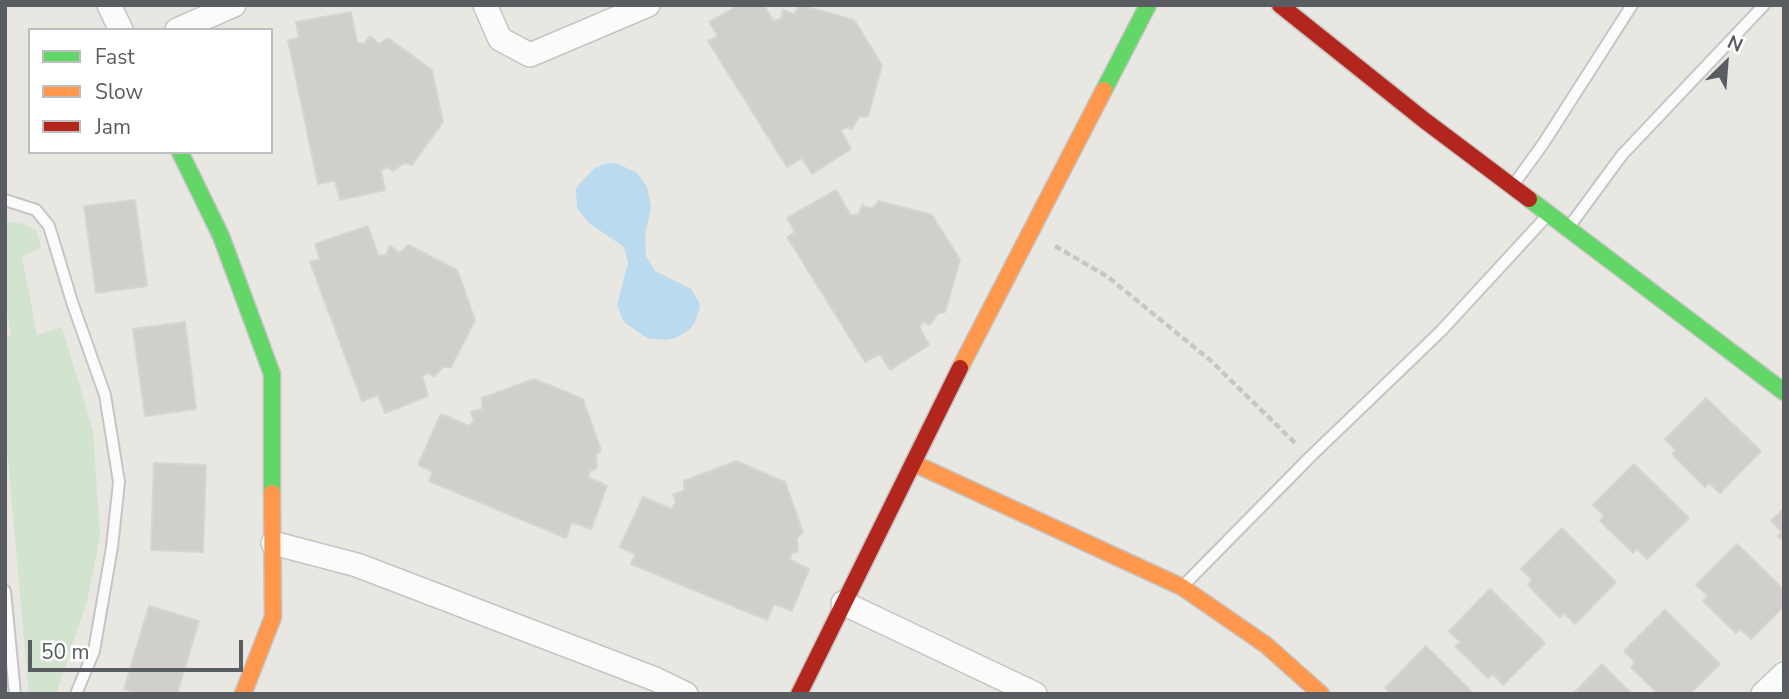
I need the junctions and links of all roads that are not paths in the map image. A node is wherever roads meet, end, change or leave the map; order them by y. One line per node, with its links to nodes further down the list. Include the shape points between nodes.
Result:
1 (109, 5): 9 (street)
2 (234, 5): 10 (street)
3 (485, 5): 4 (street, via 500,39 530,55)
4 (648, 5)
5 (1148, 5): 17 (street)
6 (1280, 5): 12 (street)
7 (1633, 5): 12 (lane)
8 (1764, 5): 15 (lane, via 1622,155)
9 (120, 28)
10 (182, 28)
11 (181, 154): 18 (street, via 221,236 272,373)
12 (1512, 187): 14 (street)
13 (5, 200): 24 (lane, via 36,210 49,226 105,396 119,482 94,651)
14 (1549, 214): 15 (street); 19 (lane, via 1441,331)
15 (1567, 229): 16 (street)
16 (1784, 393)
17 (913, 463): 19 (street); 21 (street)
18 (273, 543): 25 (street, via 273,617); 26 (street, via 357,565)
19 (1182, 587): 29 (street, via 1266,645)
20 (5, 591): 23 (lane)
21 (843, 603): 27 (street); 28 (street)
22 (1784, 674): 30 (street)
23 (15, 694)
24 (76, 694)
25 (243, 694)
26 (685, 694)
27 (799, 694)
28 (1035, 694)
29 (1321, 694)
30 (1763, 694)

